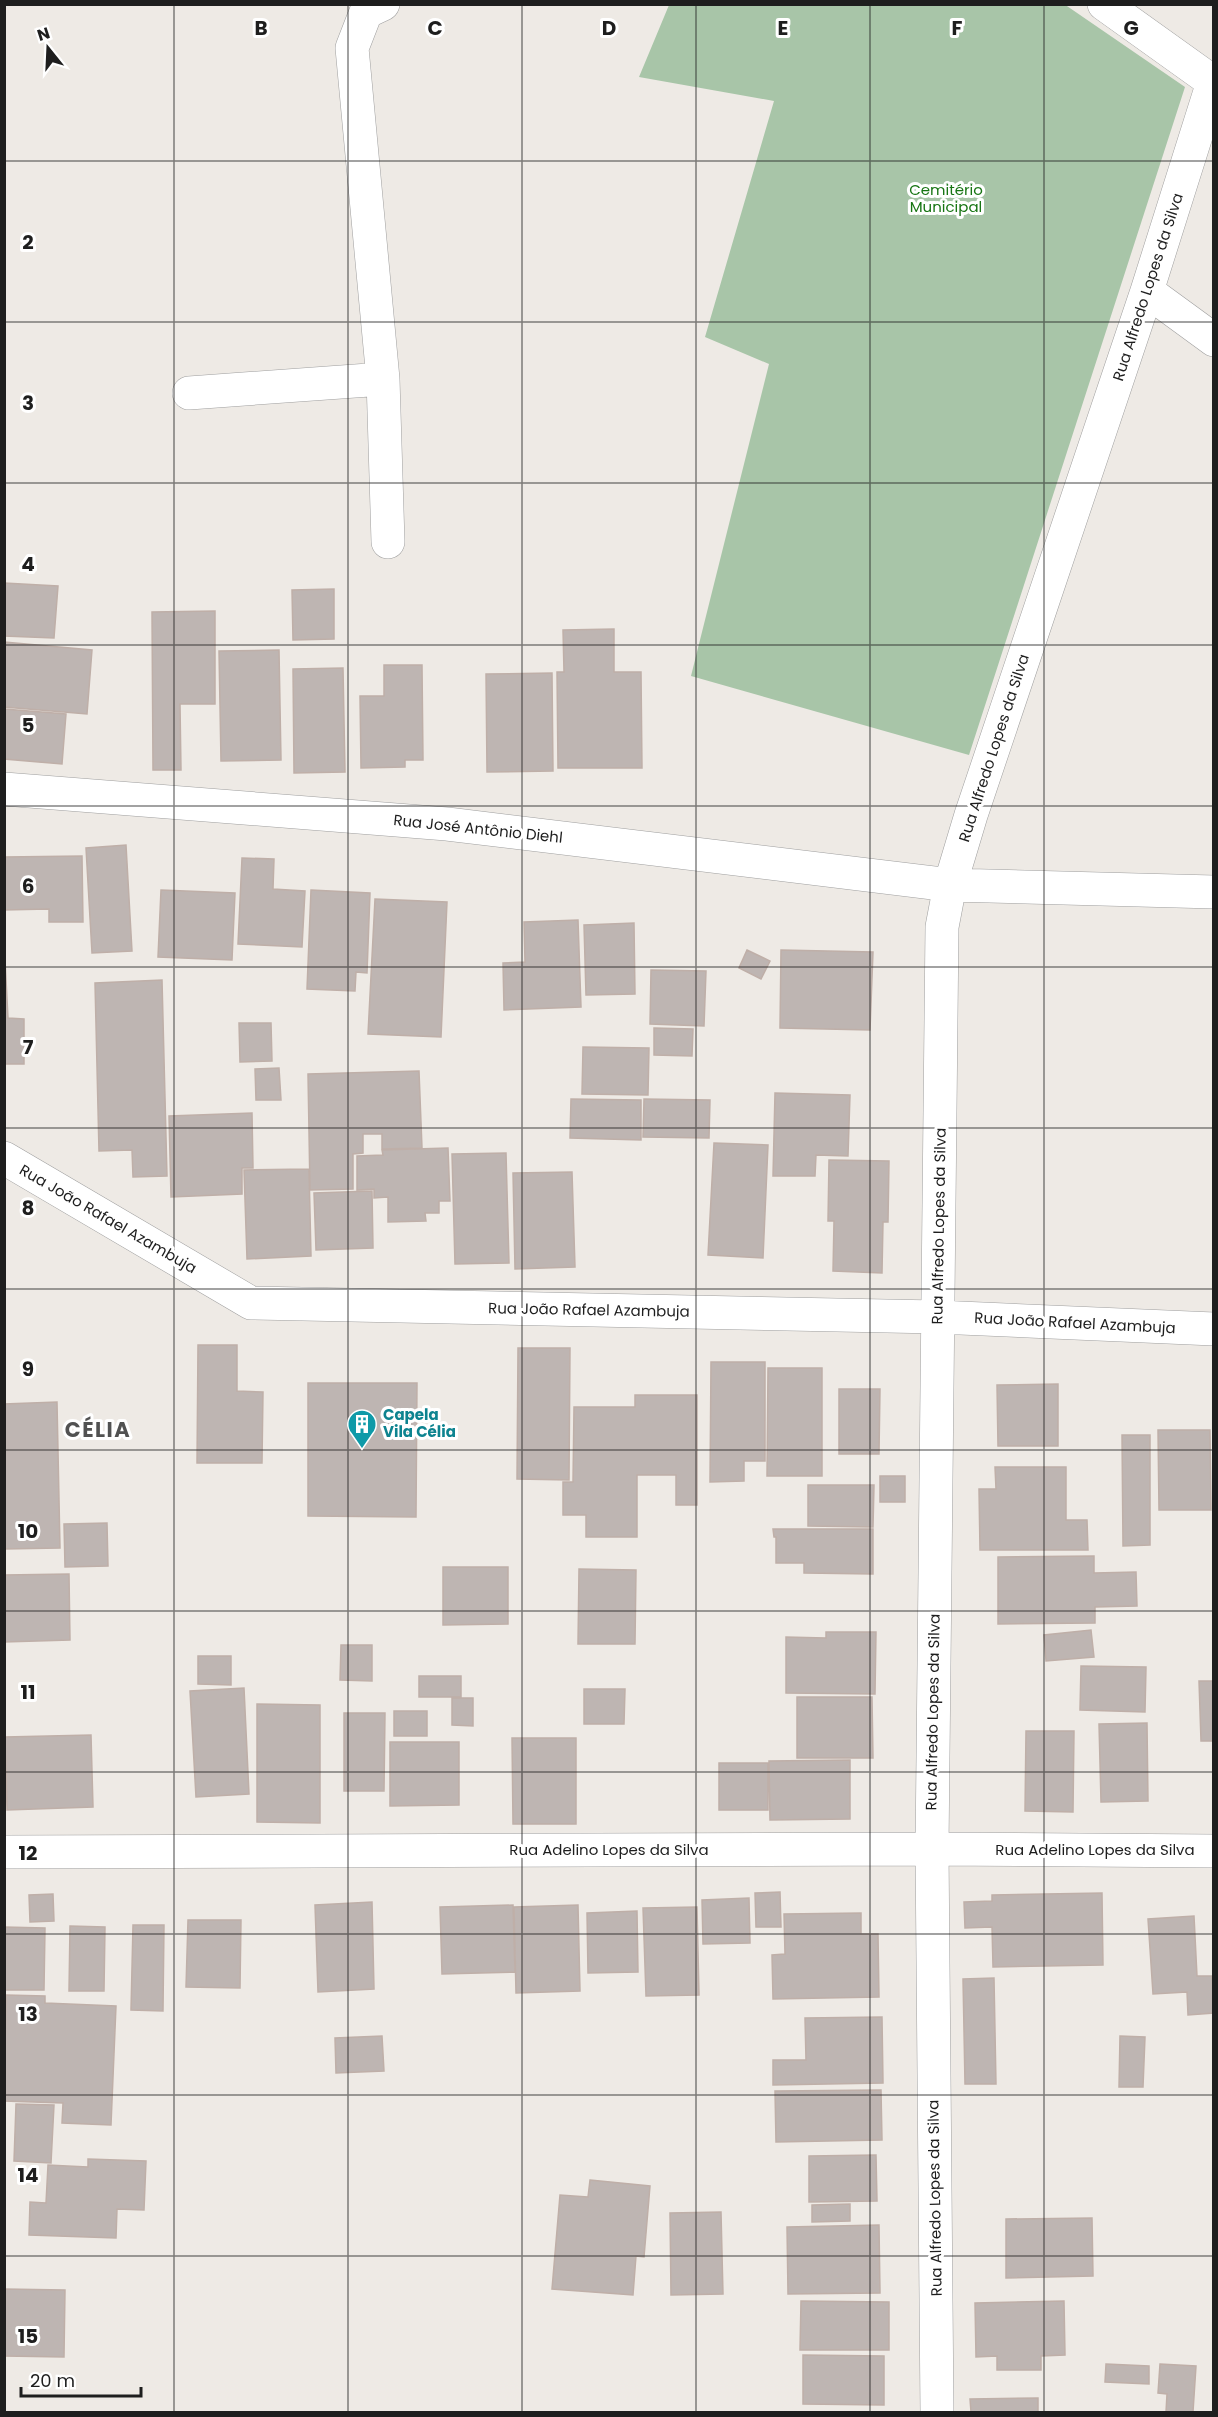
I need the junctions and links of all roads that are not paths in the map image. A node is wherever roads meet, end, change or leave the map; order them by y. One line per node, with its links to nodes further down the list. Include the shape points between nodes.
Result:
1 (383, 4): 6 (street, via 366,12 352,48)
2 (1104, 4): 3 (street)
3 (1214, 82): 4 (street, Rua Alfredo Lopes da Silva)
4 (1147, 291): 5 (street); 10 (street, Rua Alfredo Lopes da Silva)
5 (1214, 340)
6 (383, 379): 7 (street); 8 (street)
7 (189, 393)
8 (388, 542)
9 (4, 789): 10 (street, Rua José Antônio Diehl, via 447,824)
10 (950, 885): 11 (street, Rua José Antônio Diehl); 13 (street, Rua Alfredo Lopes da Silva, via 942,927)
11 (1214, 892)
12 (4, 1158): 13 (street, Rua João Rafael Azambuja, via 251,1303)
13 (937, 1317): 14 (street, Rua João Rafael Azambuja); 15 (street, Rua Alfredo Lopes da Silva)
14 (1214, 1329)
15 (932, 1849): 16 (street, Rua Adelino Lopes da Silva); 17 (street, Rua Adelino Lopes da Silva); 18 (street, Rua Alfredo Lopes da Silva)
16 (1214, 1851)
17 (4, 1852)
18 (937, 2412)

